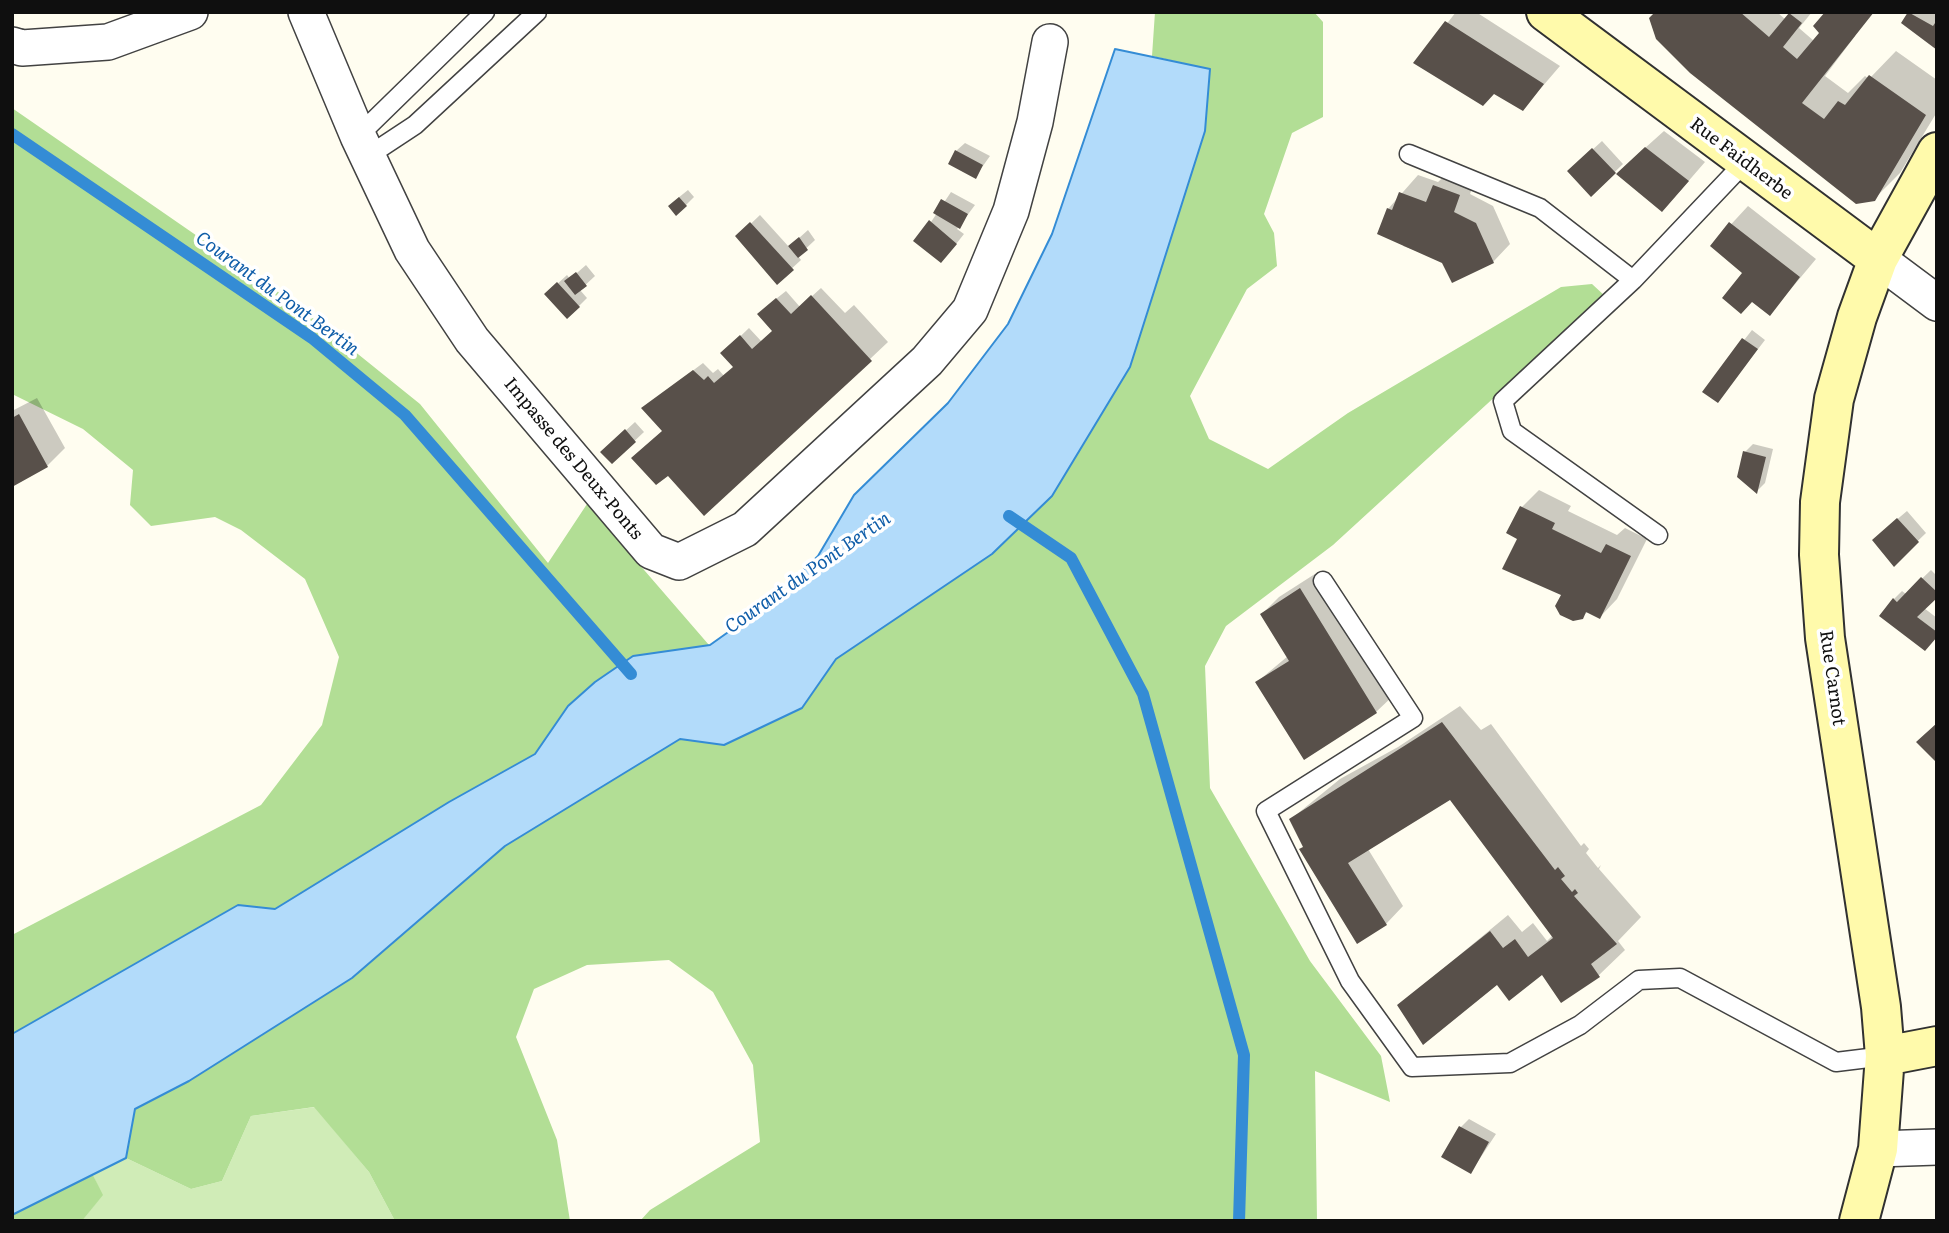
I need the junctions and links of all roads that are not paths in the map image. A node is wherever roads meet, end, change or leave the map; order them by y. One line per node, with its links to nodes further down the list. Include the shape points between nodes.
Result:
1 (190, 12): 7 (street, via 108,42)
2 (306, 12): 8 (street, Impasse des Deux-Ponts)
3 (485, 12): 8 (lane)
4 (537, 12): 8 (lane, via 415,125)
5 (1546, 12): 11 (main road, Rue Faidherbe)
6 (1050, 42): 8 (street, Impasse des Deux-Ponts, via 1011,211 970,310 927,361 745,529 679,562 651,551 472,340 412,250)
7 (12, 45)
8 (363, 146)
9 (1937, 152): 12 (main road, Rue Carnot)
10 (1409, 154): 13 (lane, via 1540,208)
11 (1745, 162): 12 (main road, Rue Faidherbe); 13 (lane)
12 (1878, 259): 14 (street, Rue Faidherbe); 18 (main road, Rue Carnot, via 1834,398 1823,474 1819,555 1825,638)
13 (1633, 280): 15 (lane, via 1503,401 1512,431)
14 (1937, 303)
15 (1658, 534)
16 (1323, 582): 18 (lane, via 1413,718 1266,811 1350,981 1412,1067 1510,1063 1580,1025 1639,980 1680,978 1836,1062)
17 (1937, 1046): 18 (main road)
18 (1885, 1056): 20 (main road, Rue Carnot)
19 (1937, 1147): 20 (street)
20 (1878, 1149): 21 (main road, Rue Carnot)
21 (1859, 1221)

